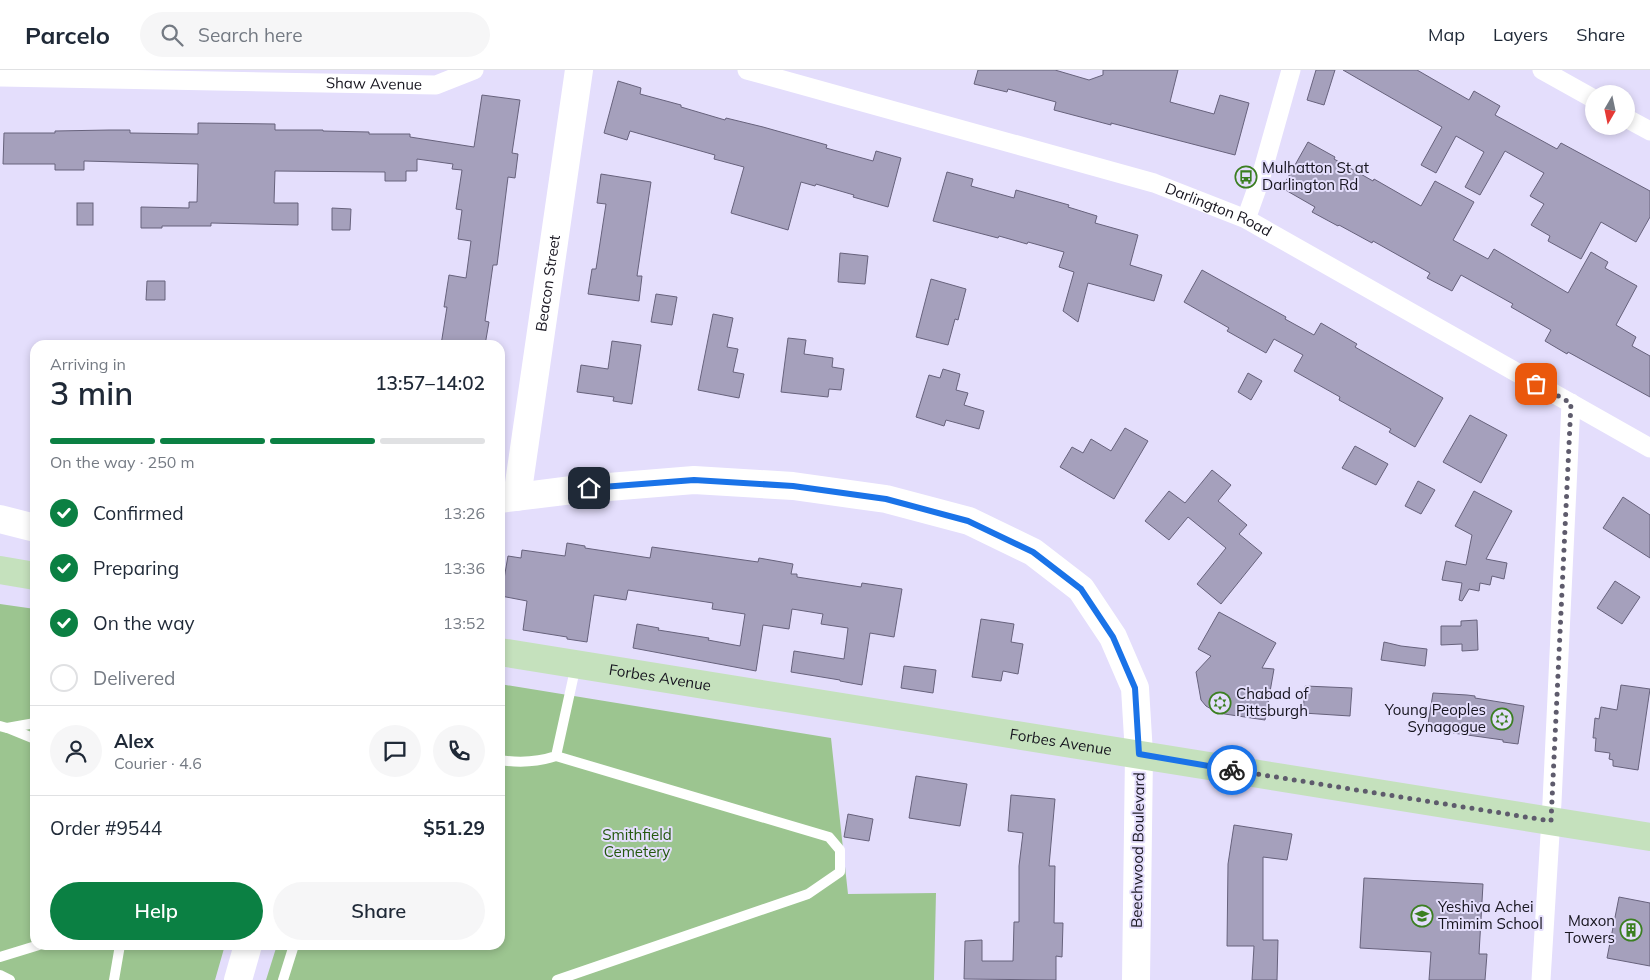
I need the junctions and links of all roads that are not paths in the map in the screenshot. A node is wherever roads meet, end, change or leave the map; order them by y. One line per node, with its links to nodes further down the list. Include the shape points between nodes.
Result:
1 (474, 70): 6 (street, Shaw Avenue, via 436,85)
2 (579, 70): 14 (main road, Beacon Street)
3 (747, 70): 11 (street, Darlington Road, via 1154,183)
4 (1291, 70): 11 (street)
5 (1542, 70): 8 (street)
6 (276, 76): 7 (street, Shaw Avenue)
7 (0, 77)
8 (1585, 94)
9 (1635, 123): 10 (street)
10 (1650, 131)
11 (1246, 219): 12 (street, Darlington Road)
12 (1571, 403): 13 (street, Darlington Road); 27 (street)
13 (1650, 448)
14 (509, 498): 24 (main road, Beechwood Boulevard, via 694,480 793,486 878,498 968,521 1033,552 1081,589 1113,637 1135,688)
15 (0, 519): 16 (main road)
16 (30, 527)
17 (0, 570): 18 (main road)
18 (30, 575)
19 (505, 653): 20 (main road, Forbes Avenue)
20 (576, 664): 24 (main road, Forbes Avenue); 25 (lane)
21 (30, 724): 22 (lane)
22 (3, 727): 23 (lane)
23 (30, 737)
24 (1139, 754): 27 (main road, Forbes Avenue); 40 (main road, Beechwood Boulevard)
25 (556, 756): 26 (lane, via 526,762); 39 (lane, via 829,837 840,850 840,872 808,894)
26 (505, 760)
27 (1551, 821): 28 (main road, Forbes Avenue); 41 (street)
28 (1650, 837)
29 (30, 948): 33 (lane)
30 (119, 950): 36 (lane)
31 (247, 950): 37 (main road)
32 (292, 950): 38 (lane)
33 (0, 957)
34 (0, 975): 35 (lane)
35 (10, 980)
36 (114, 980)
37 (238, 980)
38 (283, 980)
39 (557, 980)
40 (1136, 980)
41 (1541, 980)

